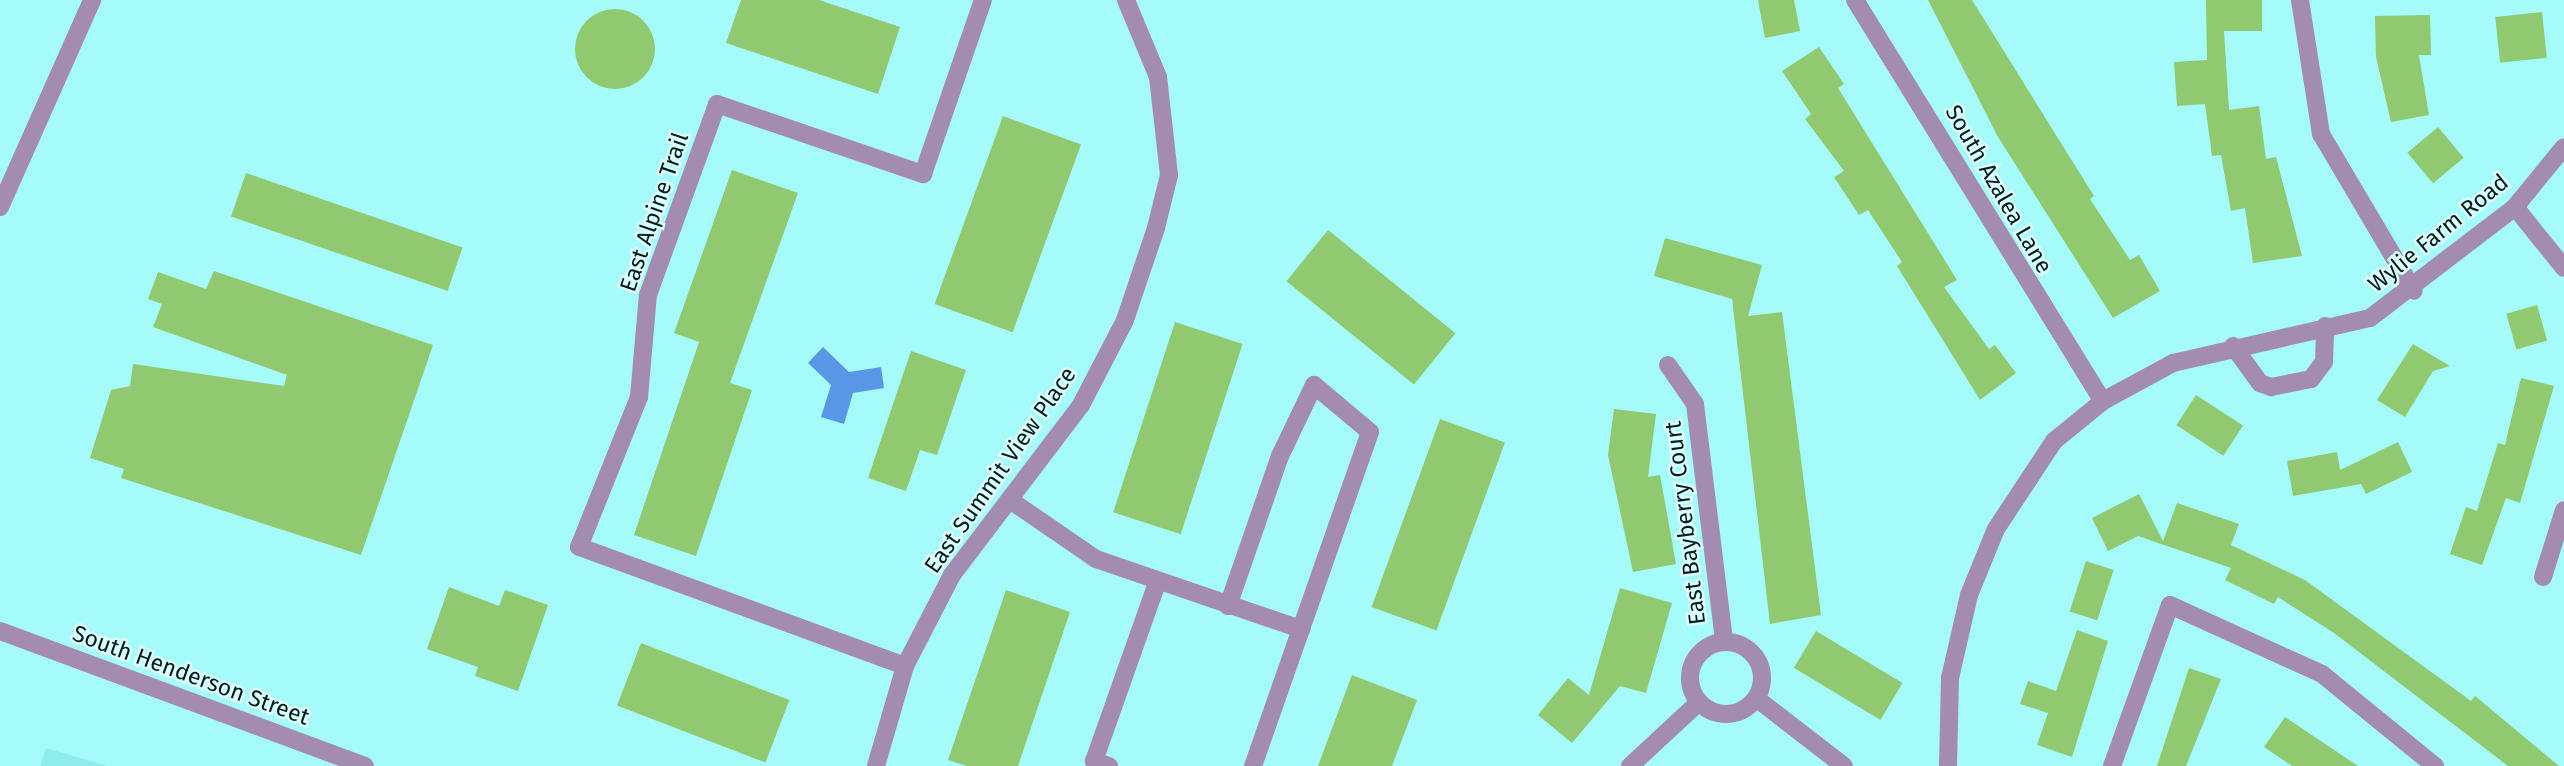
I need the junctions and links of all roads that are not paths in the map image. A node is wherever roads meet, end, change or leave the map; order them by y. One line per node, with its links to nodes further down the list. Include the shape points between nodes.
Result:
1 (92, 0): 7 (street)
2 (983, 0): 23 (street, East Alpine Trail, via 923,174 717,104 648,295 639,397 579,547)
3 (1126, 0): 15 (street, East Summit View Place, via 1158,78 1169,175 1105,362)
4 (1855, 0): 14 (street, South Azalea Lane)
5 (2300, 0): 10 (street, via 2320,134)
6 (2564, 147): 8 (street, Wylie Farm Road)
7 (0, 207)
8 (2515, 207): 9 (street); 10 (street, Wylie Farm Road)
9 (2564, 268)
10 (2414, 291): 11 (street, Wylie Farm Road, via 2371,318)
11 (2325, 326): 12 (street, Wylie Farm Road); 12 (street, via 2325,362 2311,379 2271,387 2260,383)
12 (2233, 345): 14 (street, Wylie Farm Road, via 2145,375)
13 (1668, 365): 22 (street, East Bayberry Court, via 1695,404)
14 (2103, 401): 32 (street, Wylie Farm Road, via 2054,440 1980,563 1954,653)
15 (1010, 500): 18 (street, via 1096,559); 23 (street, East Summit View Place, via 952,575)
16 (2564, 510): 17 (street)
17 (2543, 577)
18 (1157, 583): 19 (street); 28 (street, via 1094,761)
19 (1228, 606): 20 (street); 20 (street, via 1280,456 1314,385 1370,432)
20 (1301, 629): 29 (street)
21 (0, 631): 26 (street, South Henderson Street)
22 (1724, 641): 24 (street, East Bayberry Court, via 1746,647 1760,664); 25 (street, East Bayberry Court, via 1695,658 1690,681)
23 (905, 666): 27 (street, East Summit View Place)
24 (1756, 698): 25 (street, via 1729,714); 31 (street)
25 (1699, 702): 30 (street)
26 (365, 766)
27 (876, 766)
28 (1109, 766)
29 (1253, 766)
30 (1630, 766)
31 (1844, 766)
32 (1948, 766)
33 (2112, 766): 34 (street, via 2170,605 2322,674)
34 (2434, 766)

